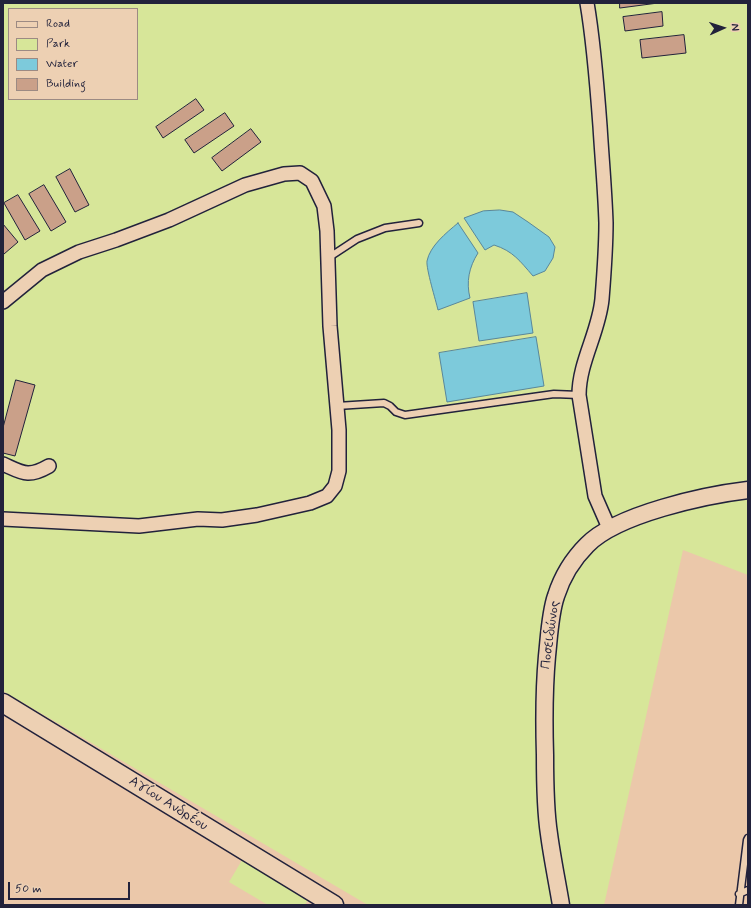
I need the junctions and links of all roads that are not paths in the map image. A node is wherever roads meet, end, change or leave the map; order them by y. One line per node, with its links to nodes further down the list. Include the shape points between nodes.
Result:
1 (587, 3): 5 (street, via 593,38 606,224 601,305 579,382)
2 (419, 223): 3 (lane, via 385,228 357,239)
3 (328, 258): 4 (street, via 324,206 312,181 300,173 284,174 245,185 169,220 79,252 42,270); 6 (street, via 330,326)
4 (3, 302)
5 (579, 395): 6 (lane, via 554,394 405,415 384,403); 11 (street, via 595,496)
6 (337, 406): 10 (street, via 339,471 335,486 327,496 310,503 222,520 198,519 139,526)
7 (3, 464): 8 (street, via 26,475)
8 (49, 466)
9 (748, 490): 11 (street, Ποσειδώνος, via 660,509)
10 (3, 519)
11 (609, 528): 17 (street, Ποσειδώνος, via 588,544 569,568 556,597 550,632 544,718 545,776 548,832)
12 (3, 703): 16 (main road, Αγίου Ανδρέου)
13 (748, 838): 15 (lane)
14 (748, 890): 15 (lane)
15 (739, 894): 18 (lane)
16 (334, 905)
17 (561, 905)
18 (739, 905)

